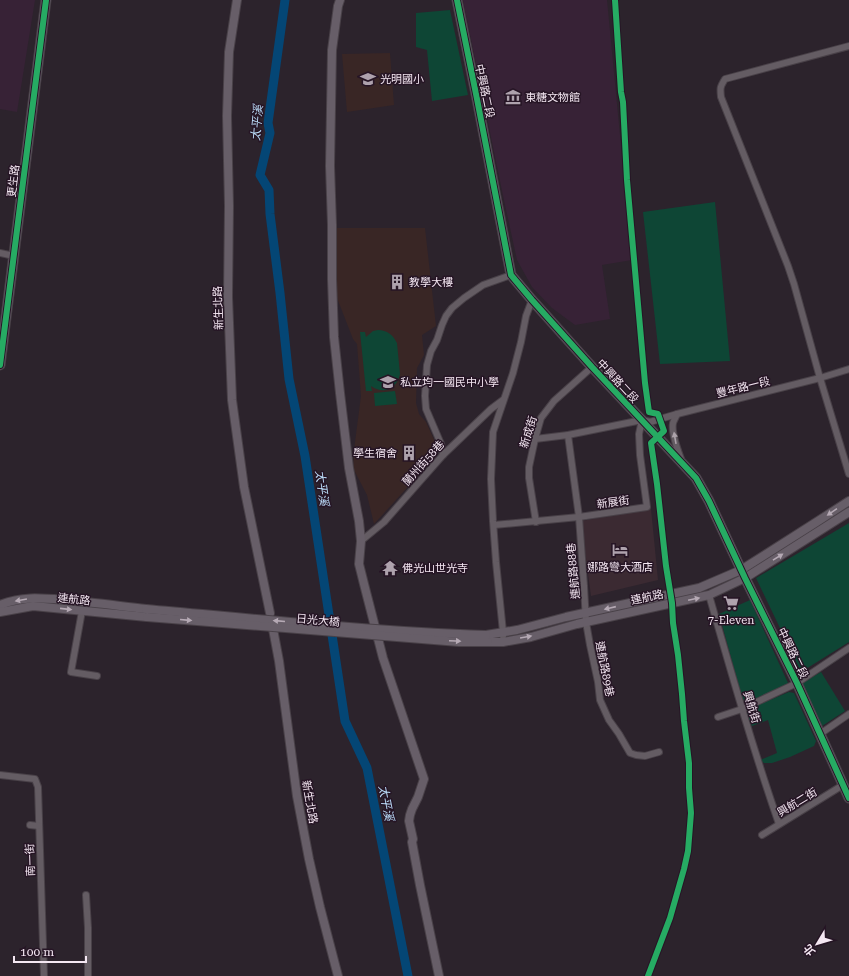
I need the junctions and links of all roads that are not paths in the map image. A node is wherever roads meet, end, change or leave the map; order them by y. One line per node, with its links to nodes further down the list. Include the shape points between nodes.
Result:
1 (46, 0): 7 (main road, 更生路)
2 (237, 0): 39 (street, 新生北路, via 229,52 227,116 228,297 232,400 244,487)
3 (340, 0): 28 (street, via 332,50 330,166 334,337 349,468)
4 (457, 0): 8 (main road, 中興路二段)
5 (849, 46): 14 (street, via 726,79 721,86 721,97 788,266)
6 (0, 253): 7 (street)
7 (14, 256): 10 (main road, 更生路)
8 (511, 275): 9 (main road, 中興路二段); 20 (street, via 483,286 452,308 431,351 427,365 426,409)
9 (532, 300): 12 (main road, 中興路二段); 15 (street)
10 (3, 324): 11 (main road, 更生路)
11 (0, 365)
12 (592, 367): 17 (main road, 中興路二段); 19 (street, 新成街, via 554,400 541,418)
13 (849, 369): 14 (street, 豐年路一段)
14 (820, 378): 16 (street, 豐年路一段); 22 (street)
15 (503, 400): 20 (street, 蘭州街58巷); 27 (street, via 493,432 491,479)
16 (677, 414): 17 (street, 豐年路一段, via 650,422); 21 (street, one-way to 16, via 673,423)
17 (642, 420): 18 (street, 豐年路一段); 21 (main road, 中興路二段); 25 (street, 新展街, via 639,441 647,507)
18 (568, 435): 19 (street, 豐年路一段); 25 (street, 連航路88巷)
19 (535, 439): 26 (street, 新成街, via 529,478)
20 (443, 455): 28 (street, 蘭州街58巷, via 384,522)
21 (682, 463): 29 (main road, 中興路二段, via 696,478 709,501)
22 (849, 474)
23 (849, 500): 29 (street, 連航路, one-way to 29)
24 (849, 512): 29 (street, 連航路, one-way to 24)
25 (579, 517): 26 (street, 新展街); 40 (street, 連航路88巷)
26 (536, 522): 27 (street, 新展街)
27 (494, 526): 43 (street)
28 (361, 541): 65 (street, via 360,564 372,616 385,664 424,779 409,821)
29 (743, 574): 30 (street, 連航路); 32 (street, 連航路, via 699,588); 48 (main road, 中興路二段)
30 (708, 595): 35 (street, 連航路, one-way to 30); 49 (street, 興航街)
31 (44, 598): 33 (street, 連航路, one-way to 33); 34 (street); 38 (street, 連航路, via 82,601)
32 (653, 598): 35 (street); 40 (street, 連航路, one-way to 40)
33 (2, 603)
34 (41, 607): 36 (street, 連航路, one-way to 36); 37 (street, 連航路)
35 (654, 607): 41 (street, 連航路)
36 (82, 611): 38 (street, 連航路); 47 (street, via 71,672)
37 (0, 612)
38 (147, 613): 44 (street, 日光大橋, bridge, via 372,636 459,642)
39 (270, 613)
40 (586, 613): 41 (street, 連航路88巷); 43 (street, 連航路)
41 (586, 622): 45 (street, 連航路, one-way to 41); 53 (street, 連航路89巷, via 600,700 609,720 630,753 645,756)
42 (273, 629): 64 (street, 新生北路, via 297,796)
43 (504, 632): 44 (street, 連航路); 45 (street)
44 (487, 639): 45 (street, 連航路)
45 (503, 642)
46 (849, 648): 48 (street)
47 (97, 676)
48 (797, 683): 49 (street); 52 (main road, 中興路二段)
49 (742, 710): 51 (street); 57 (street, 興航街)
50 (849, 714): 52 (street)
51 (718, 717)
52 (820, 734): 55 (main road, 中興路二段)
53 (659, 752)
54 (0, 775): 59 (street, 南一街, via 35,779 38,787)
55 (843, 786): 56 (main road, 中興路二段); 57 (street, 興航二街)
56 (849, 798)
57 (779, 824): 60 (street, 興航二街)
58 (30, 825): 59 (street)
59 (40, 826): 62 (street, 南一街)
60 (762, 835)
61 (86, 895): 63 (street)
62 (44, 976)
63 (88, 976)
64 (338, 976)
65 (439, 976)

